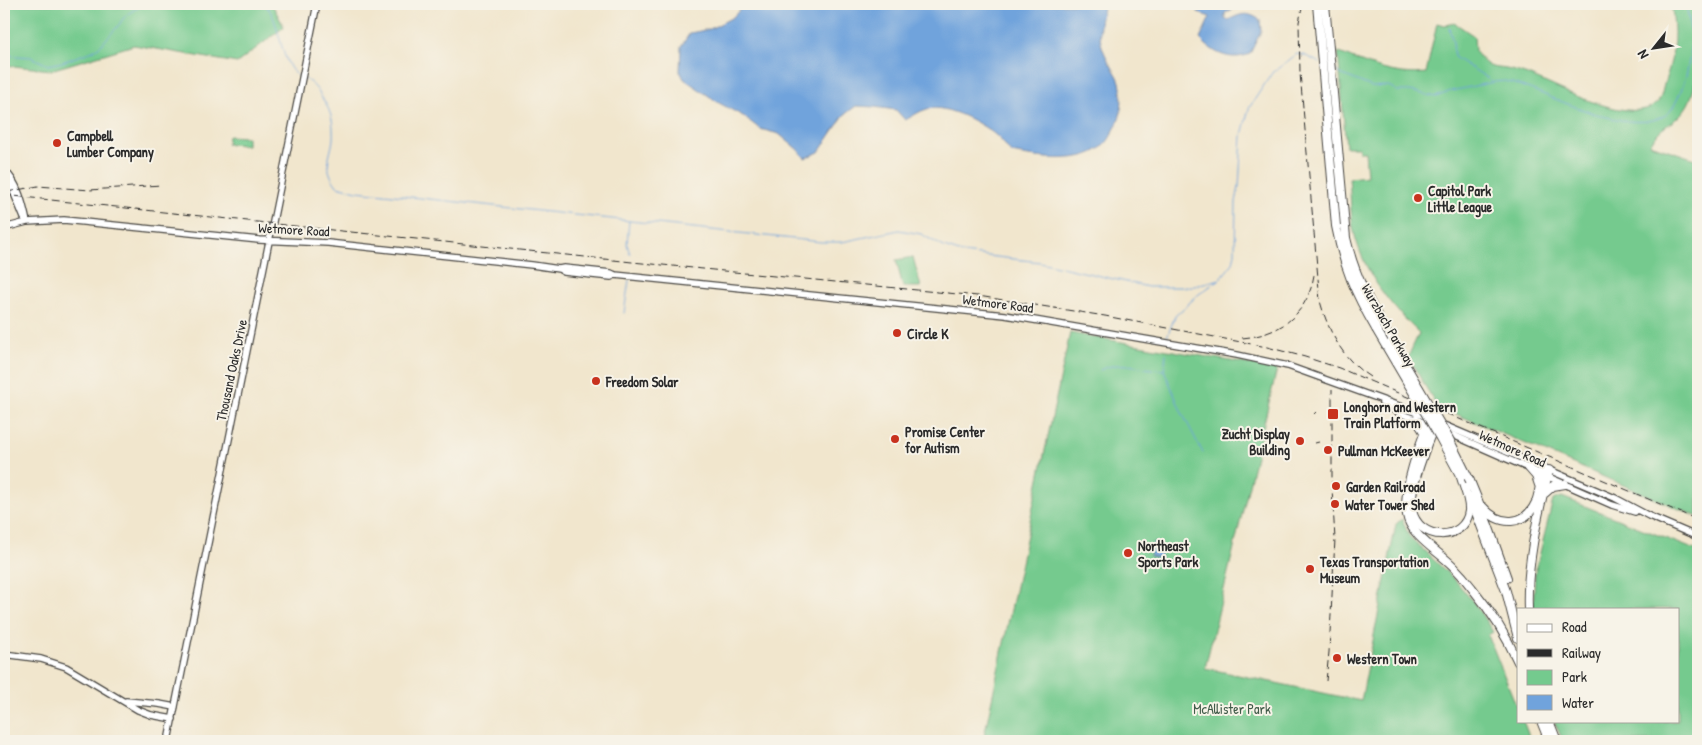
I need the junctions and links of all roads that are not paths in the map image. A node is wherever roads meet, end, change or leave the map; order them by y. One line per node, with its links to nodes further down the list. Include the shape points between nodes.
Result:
1 (317, 4): 9 (main road, Thousand Oaks Drive)
2 (1318, 4): 4 (highway, Wurzbach Parkway)
3 (1325, 4): 4 (highway, Wurzbach Parkway)
4 (1328, 83): 17 (highway, Wurzbach Parkway, bridge, via 1336,226 1344,263 1354,289); 21 (highway, Wurzbach Parkway, bridge, via 1347,244 1353,264 1367,300 1450,439)
5 (4, 170): 7 (main road, via 17,190)
6 (4, 175): 7 (main road)
7 (27, 222): 8 (main road, Wetmore Road); 9 (main road, Wetmore Road, via 64,220)
8 (4, 228)
9 (270, 240): 10 (main road, Wetmore Road, via 328,243 1004,315 1272,362); 30 (main road, Thousand Oaks Drive)
10 (1370, 396): 11 (main road, Wetmore Road); 12 (main road, Wetmore Road, via 1402,407)
11 (1416, 419): 12 (highway)
12 (1430, 425): 13 (main road, Wetmore Road); 14 (highway); 16 (main road, Wetmore Road); 28 (highway, via 1408,490 1407,518 1417,533 1452,565 1480,598 1502,629)
13 (1447, 432): 14 (highway); 15 (main road, Wetmore Road)
14 (1427, 442): 17 (highway, via 1411,506 1423,530 1441,535 1463,524 1469,504)
15 (1529, 468): 16 (main road, Wetmore Road); 19 (highway)
16 (1546, 472): 18 (main road, Wetmore Road); 19 (highway); 20 (highway); 22 (main road, Wetmore Road, via 1615,498)
17 (1461, 477): 26 (highway, Wurzbach Parkway, via 1506,591)
18 (1565, 484): 20 (highway, via 1553,486); 22 (main road, Wetmore Road, via 1612,505)
19 (1540, 485): 21 (highway, via 1532,509 1514,521 1495,518)
20 (1544, 494): 24 (highway, via 1530,563)
21 (1480, 504): 25 (highway, Wurzbach Parkway)
22 (1650, 516): 23 (main road, Wetmore Road)
23 (1698, 537)
24 (1528, 608)
25 (1517, 615)
26 (1517, 634)
27 (4, 654): 29 (main road, via 41,659 66,667)
28 (1517, 660)
29 (124, 700): 30 (main road); 31 (main road, via 138,710)
30 (175, 708): 31 (main road, Thousand Oaks Drive)
31 (173, 719): 34 (main road, Thousand Oaks Drive)
32 (1541, 722): 35 (highway)
33 (1549, 722): 36 (highway)
34 (168, 741)
35 (1549, 741)
36 (1557, 741)

